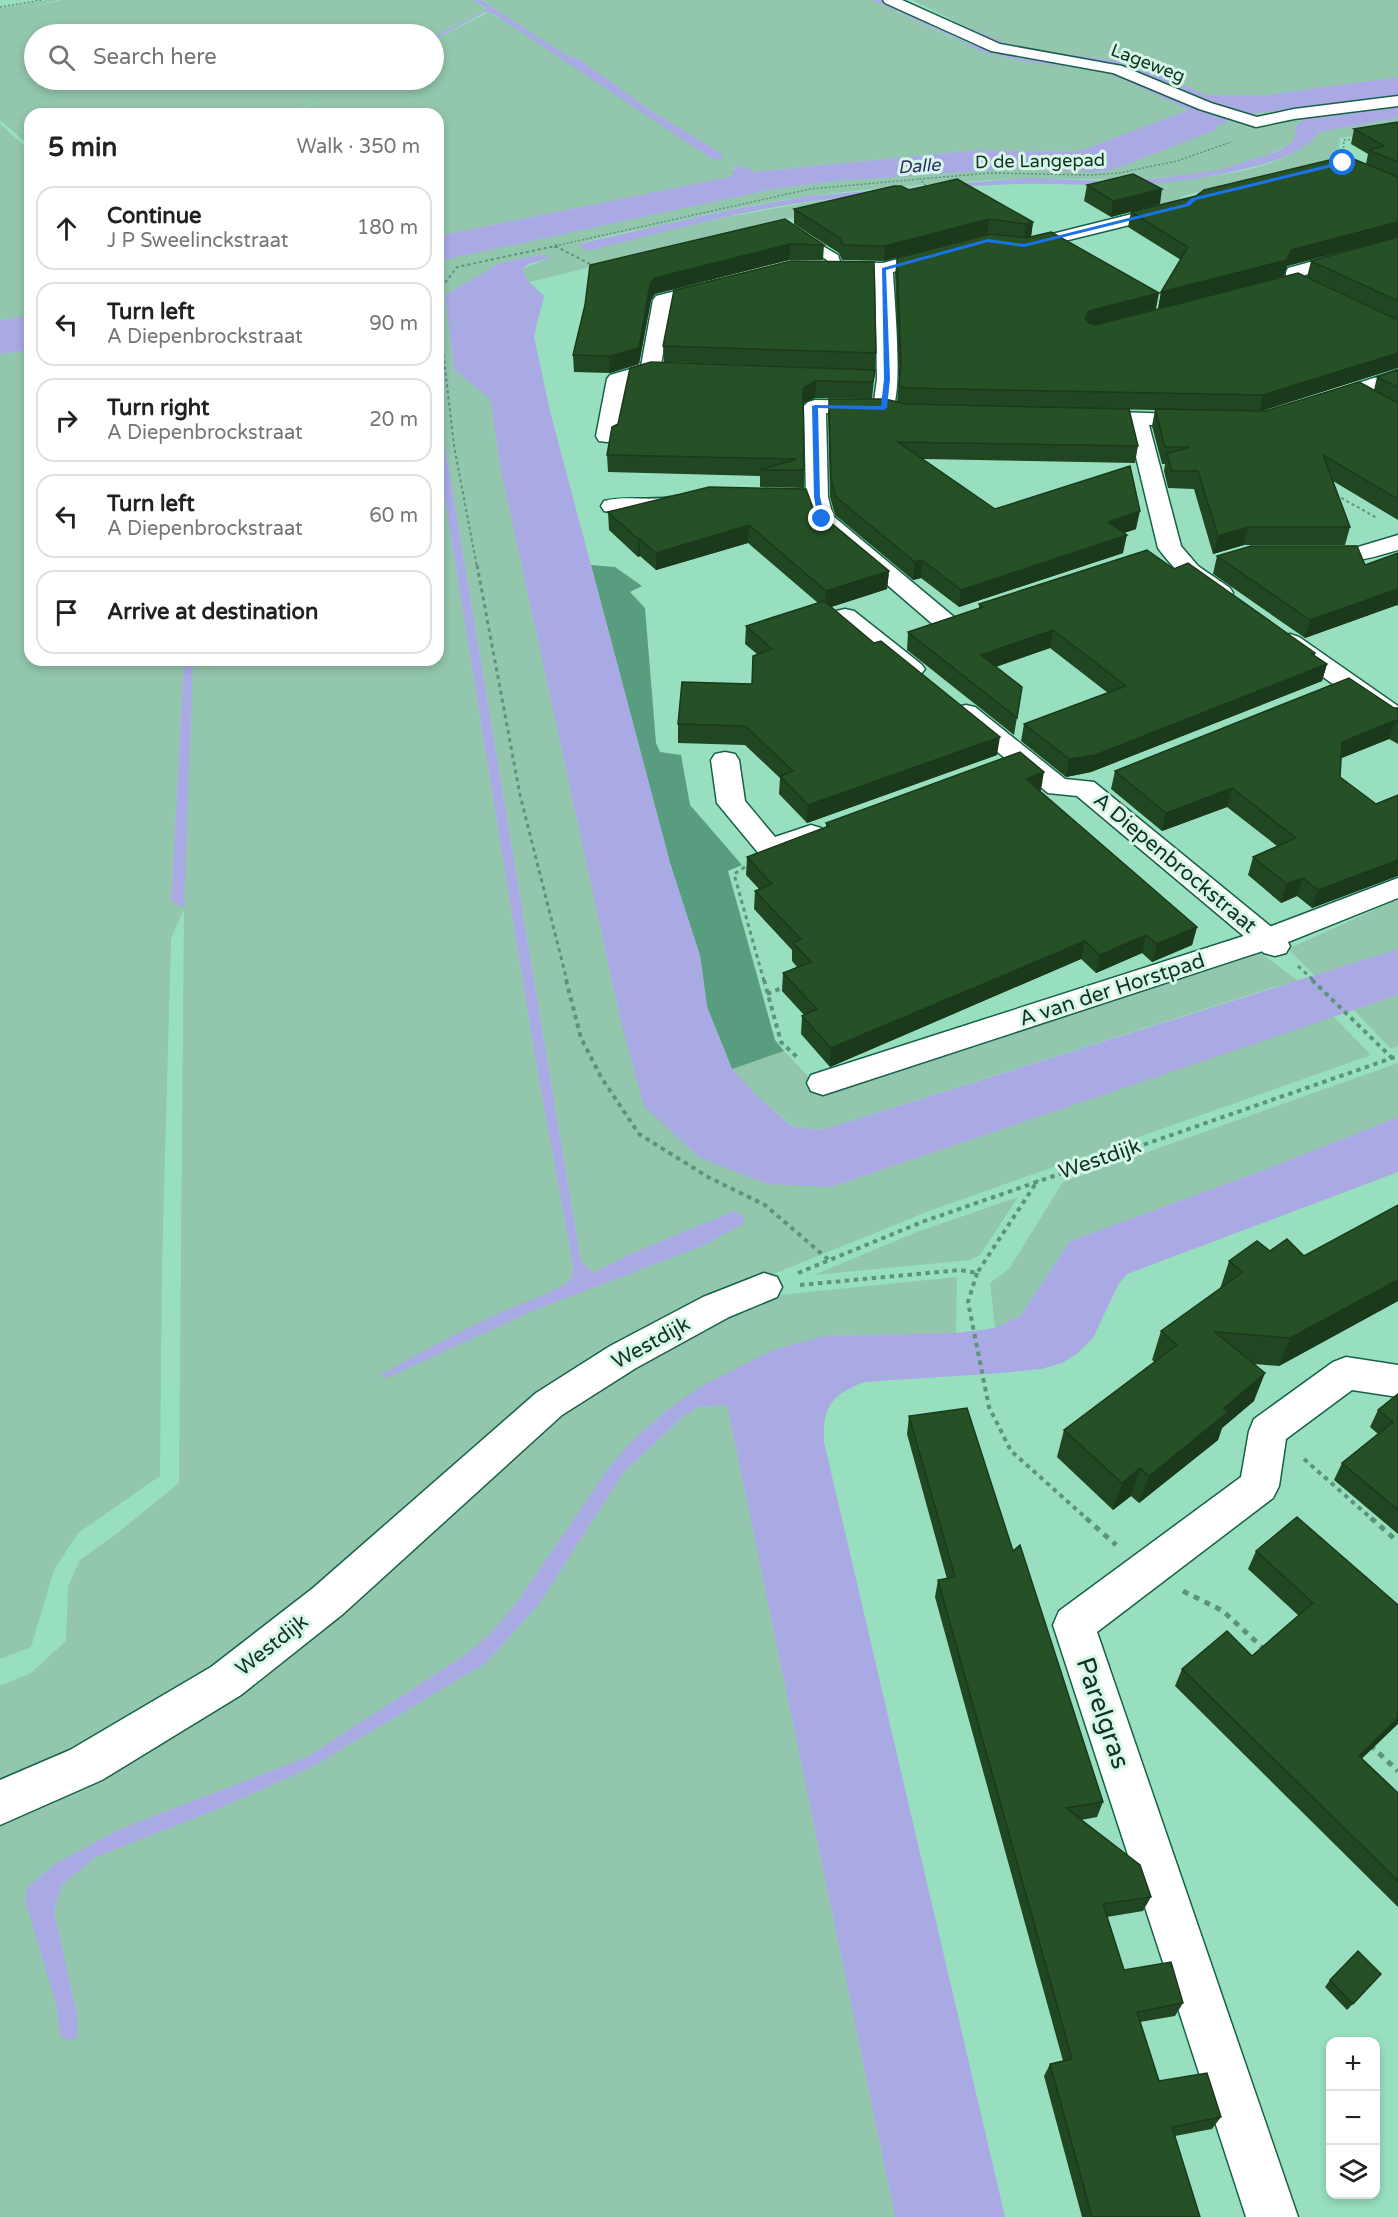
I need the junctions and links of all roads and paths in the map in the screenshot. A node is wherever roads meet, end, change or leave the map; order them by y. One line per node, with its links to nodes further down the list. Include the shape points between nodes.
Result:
1 (42, 0): 3 (path)
2 (891, 0): 5 (street, Lageweg, via 996,48 1117,69 1205,106)
3 (0, 7)
4 (1398, 101): 5 (street, Lageweg)
5 (1256, 122): 8 (path, D de Langepad, via 1240,138 1146,169 1091,175 990,173)
6 (1365, 137): 7 (path, via 1344,141)
7 (1343, 163)
8 (920, 179): 9 (path); 14 (path, D de Langepad, via 810,189)
9 (931, 192)
10 (1187, 205): 12 (street, via 1024,246)
11 (789, 229): 17 (lane, via 833,258)
12 (997, 242)
13 (1398, 243): 20 (street, via 1295,272)
14 (555, 246): 19 (path); 22 (path, D de Langepad, via 457,267)
15 (953, 250): 18 (street)
16 (813, 268): 17 (street)
17 (835, 268): 18 (street)
18 (884, 269): 30 (street, A Diepenbrockstraat)
19 (602, 270)
20 (1296, 280): 23 (street); 24 (street)
21 (732, 283): 26 (street, via 663,300)
22 (444, 284)
23 (1316, 291)
24 (1240, 295)
25 (444, 359): 65 (path, via 454,446 519,795 581,1038 601,1077 639,1134 708,1177 765,1205)
26 (650, 370): 27 (street); 35 (street, via 617,379)
27 (674, 370)
28 (1398, 376): 31 (street, via 1363,396)
29 (863, 378): 30 (street)
30 (887, 379): 38 (street, A Diepenbrockstraat, via 894,411 815,406)
31 (1302, 407)
32 (1067, 417): 33 (street)
33 (1137, 418): 34 (street); 44 (street, via 1158,552 1200,568)
34 (1217, 420)
35 (607, 436)
36 (1331, 492): 41 (path)
37 (793, 496): 38 (street)
38 (817, 497): 46 (street, A Diepenbrockstraat, via 822,519)
39 (700, 498): 40 (street, via 661,507)
40 (612, 506)
41 (1379, 519)
42 (1398, 542): 43 (street, via 1360,554)
43 (1290, 554)
44 (1236, 604)
45 (845, 616): 46 (street, A Diepenbrockstraat)
46 (925, 630): 51 (street, A Diepenbrockstraat, via 939,691)
47 (1274, 630): 48 (street)
48 (1348, 683): 49 (street); 50 (street)
49 (1315, 696)
50 (1398, 718)
51 (1021, 758): 53 (street); 57 (street, A Diepenbrockstraat, via 1058,787 1095,783)
52 (725, 760): 55 (street, via 731,803)
53 (990, 770)
54 (832, 827): 55 (street)
55 (770, 849): 60 (path, via 734,874)
56 (1398, 887): 57 (street, A van der Horstpad)
57 (1271, 943): 63 (street, A van der Horstpad)
58 (1302, 969): 62 (path)
59 (789, 985): 60 (path)
60 (767, 994): 63 (path, via 781,1042)
61 (1398, 1056): 62 (path, Westdijk)
62 (1392, 1058): 64 (path, Westdijk)
63 (823, 1083)
64 (1038, 1180): 65 (path, Westdijk); 66 (path)
65 (830, 1261): 67 (path, Westdijk)
66 (977, 1273): 67 (path, via 960,1270); 71 (path, via 968,1302 988,1407 1011,1451)
67 (764, 1287): 75 (street, Westdijk, via 623,1356 549,1404 328,1600 226,1680 86,1765)
68 (1398, 1381): 69 (street, via 1346,1373)
69 (1271, 1429): 70 (path); 71 (street, Parelgras, via 1258,1486)
70 (1398, 1542)
71 (1147, 1572): 72 (path, via 1223,1611); 76 (street, Parelgras, via 1074,1624)
72 (1267, 1651)
73 (1363, 1739): 74 (path)
74 (1398, 1771)
75 (0, 1803)
76 (1272, 2217)

